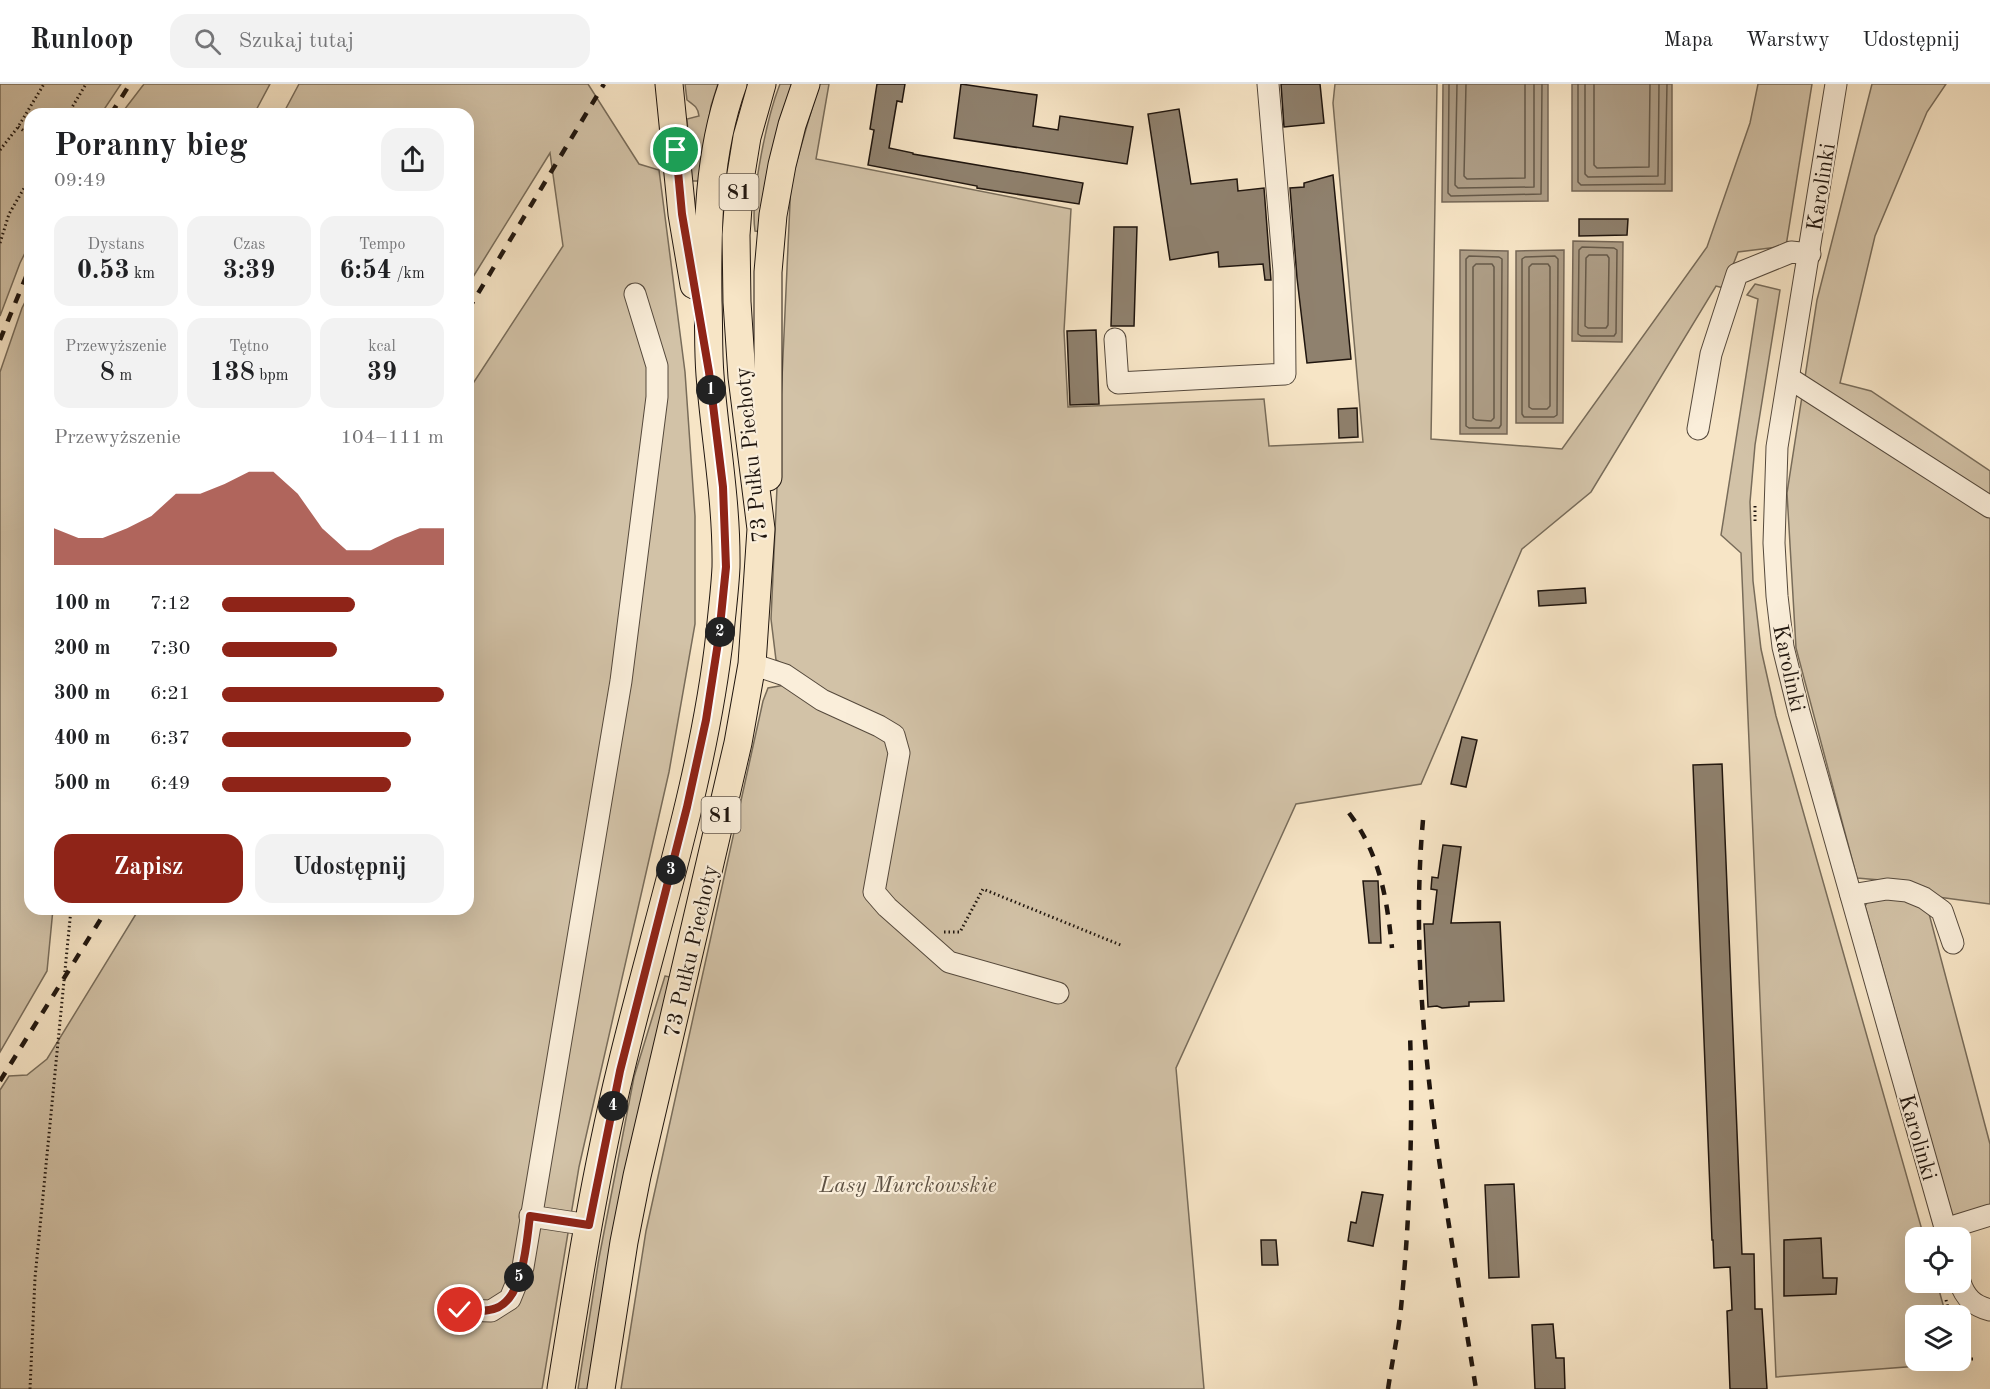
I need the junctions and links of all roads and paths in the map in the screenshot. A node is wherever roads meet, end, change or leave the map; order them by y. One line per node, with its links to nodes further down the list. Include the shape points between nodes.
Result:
1 (44, 84): 9 (path)
2 (86, 84): 10 (path)
3 (733, 84): 20 (main road, 73 Pułku Piechoty / 81, via 718,141 707,238)
4 (762, 84): 26 (main road, 73 Pułku Piechoty / 81, via 740,180 736,235 742,377)
5 (806, 84): 26 (main road, via 789,135 773,215 768,272 769,466)
6 (1268, 84): 19 (street, via 1284,271 1285,374 1118,383)
7 (1836, 84): 17 (street, Karolinki)
8 (669, 85): 20 (main road, via 682,214)
9 (29, 108)
10 (72, 108)
11 (24, 117): 12 (path)
12 (18, 127): 13 (path); 14 (path)
13 (24, 131)
14 (0, 150)
15 (24, 188): 16 (path, via 9,214)
16 (0, 243)
17 (1810, 254): 21 (street, Karolinki); 22 (street, via 1791,252 1737,274 1711,354)
18 (636, 294): 35 (street, via 657,366 657,397 621,681)
19 (1115, 339)
20 (709, 372): 36 (main road, 73 Pułku Piechoty / 81, via 723,487 726,567 719,636 687,807 620,1071)
21 (1789, 378): 24 (street); 28 (street, Karolinki, via 1777,447 1775,494 1774,543 1783,647)
22 (1698, 429)
23 (1755, 505): 25 (path)
24 (1990, 507)
25 (1755, 526)
26 (761, 529): 27 (main road, 73 Pułku Piechoty / 81)
27 (752, 664): 30 (street, via 785,675 822,700 894,735 899,753 874,892); 46 (main road, 73 Pułku Piechoty / 81, via 738,743 637,1176)
28 (1851, 895): 31 (street, via 1887,889 1924,898 1942,910); 37 (street, Karolinki)
29 (70, 915): 44 (path, via 35,1278)
30 (915, 932): 32 (path, via 960,932 983,889); 33 (street, via 949,962)
31 (1953, 943)
32 (1123, 946)
33 (1058, 993)
34 (1990, 1215): 38 (street)
35 (530, 1216): 36 (street); 40 (street, via 523,1267 510,1299 491,1311)
36 (589, 1225): 45 (main road, 73 Pułku Piechoty / 81)
37 (1944, 1227)
38 (1961, 1227)
39 (1964, 1293): 41 (street, via 1972,1303)
40 (460, 1310)
41 (1990, 1310)
42 (1971, 1359): 43 (path)
43 (1975, 1359)
44 (30, 1389)
45 (561, 1389)
46 (601, 1389)

